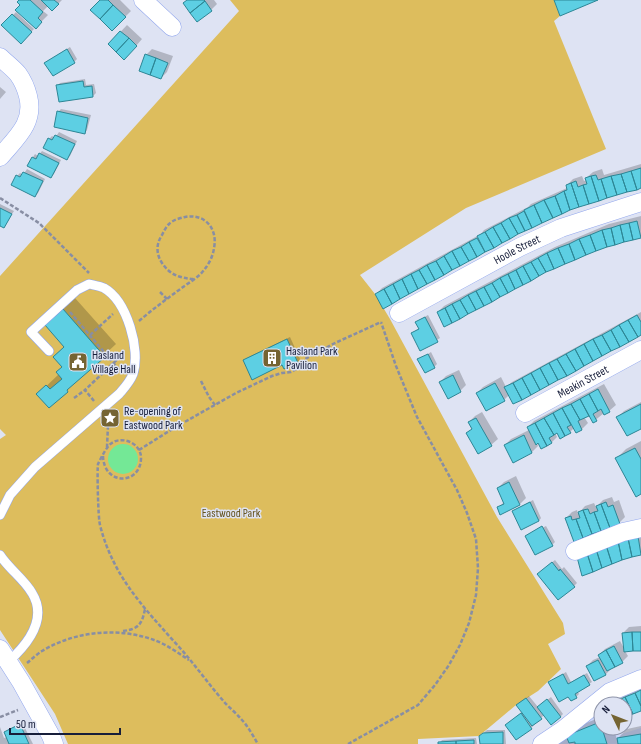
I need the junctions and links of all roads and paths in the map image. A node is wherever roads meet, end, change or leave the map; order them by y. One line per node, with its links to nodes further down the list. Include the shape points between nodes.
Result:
1 (146, 10): 2 (street)
2 (172, 27)
3 (0, 58): 4 (street, via 18,74 26,87 31,107 28,120 20,134)
4 (0, 157)
5 (0, 198): 8 (path, via 39,223)
6 (641, 202): 13 (street, Hoole Street, via 554,231)
7 (193, 279): 7 (path, via 176,276 166,269 158,251 158,241 169,224 189,216 206,221 213,228 216,241 213,256 204,270); 10 (path)
8 (104, 288): 11 (lane, via 89,284); 12 (lane)
9 (160, 292): 10 (path)
10 (167, 299): 15 (path)
11 (62, 303): 16 (path); 18 (lane, via 31,332)
12 (121, 306): 15 (lane); 16 (path)
13 (399, 313): 14 (path)
14 (382, 322): 23 (path, via 305,359 301,366 291,372 272,376); 38 (path, via 414,410 457,490 476,539 476,596 460,645 440,678 418,706)
15 (130, 327): 19 (lane, via 136,360)
16 (90, 335): 19 (path)
17 (641, 350): 24 (street, Meakin Street)
18 (49, 351)
19 (130, 382): 27 (lane, via 35,467 10,495)
20 (201, 382): 23 (path)
21 (85, 390): 22 (path)
22 (74, 398)
23 (215, 405): 25 (path)
24 (526, 413)
25 (139, 450): 26 (path, via 133,443 124,440 107,447); 26 (path, via 142,458 140,466 130,477 122,479 107,472)
26 (103, 456): 31 (path, via 98,465 99,523 116,566 133,595)
27 (0, 515)
28 (641, 528): 29 (street, via 623,532)
29 (575, 551)
30 (0, 555): 33 (lane, via 32,593 39,611 28,640 19,652)
31 (145, 609): 32 (path, via 139,626); 34 (path)
32 (119, 632): 33 (path, via 100,632 61,642 42,652); 34 (path, via 156,640)
33 (7, 661): 36 (street)
34 (193, 662): 37 (path, via 242,720)
35 (641, 679): 39 (street, via 610,692)
36 (54, 744)
37 (258, 744)
38 (348, 744)
39 (542, 744)

